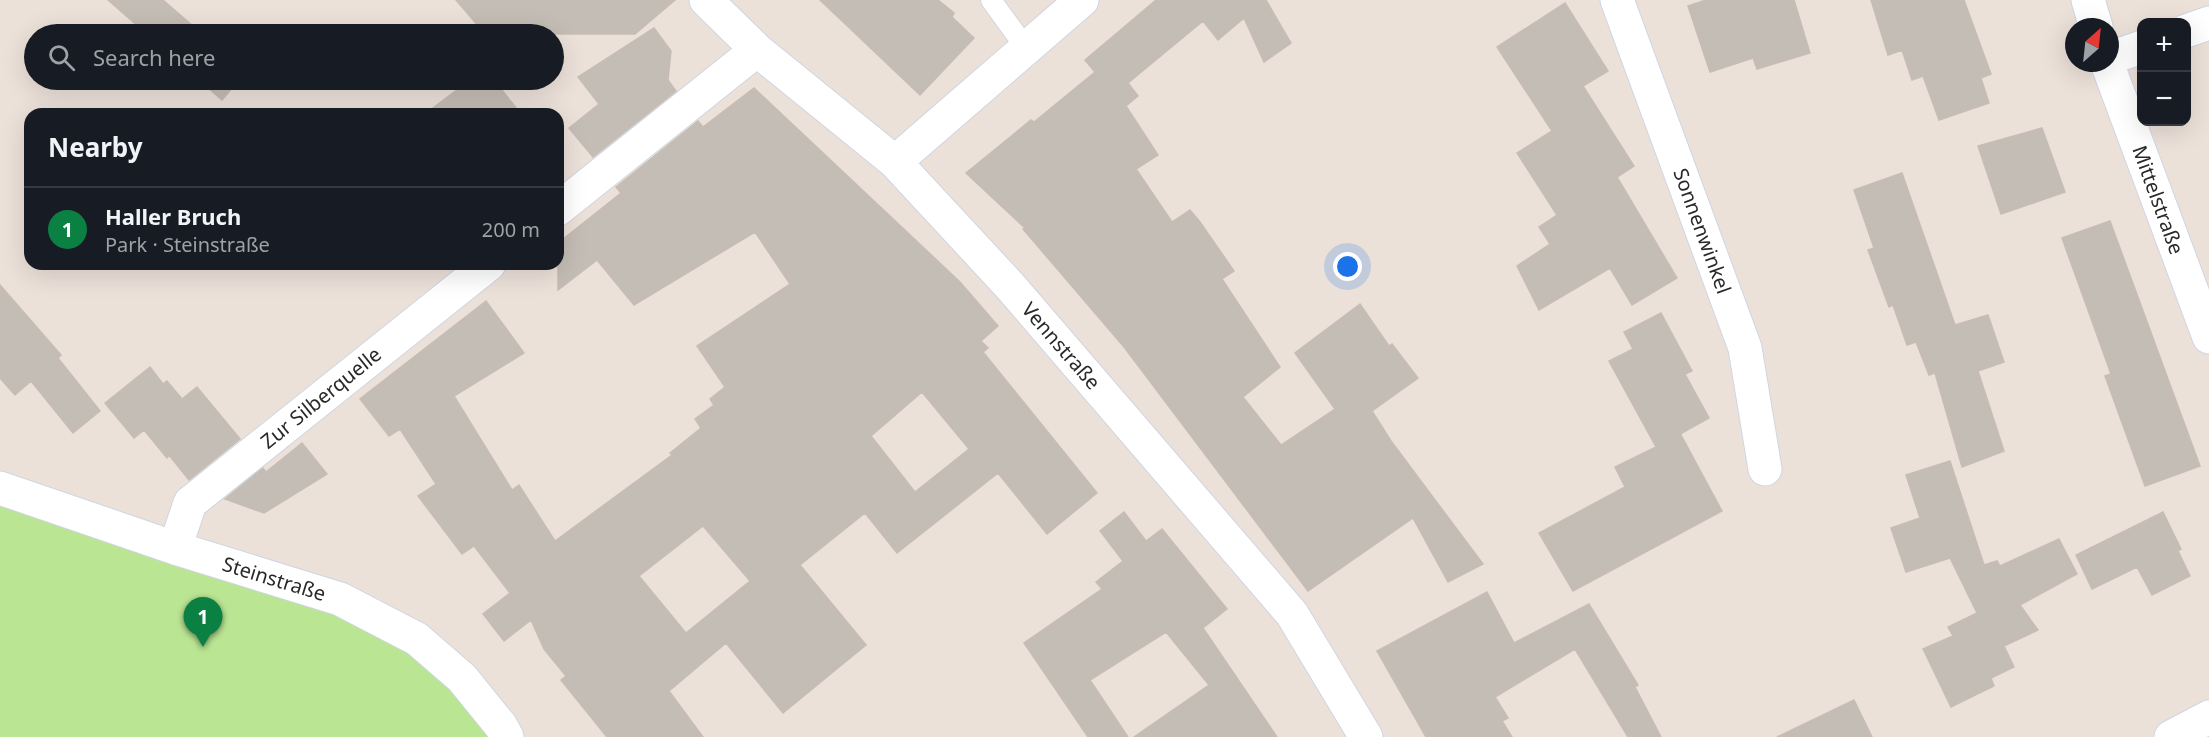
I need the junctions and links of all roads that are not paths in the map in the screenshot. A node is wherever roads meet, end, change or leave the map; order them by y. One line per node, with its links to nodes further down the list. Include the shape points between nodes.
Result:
1 (705, 0): 11 (street, Vennstraße)
2 (991, 0): 9 (lane)
3 (1082, 0): 9 (street)
4 (1617, 0): 18 (street, Sonnenwinkel, via 1745,348)
5 (2088, 0): 6 (street)
6 (2093, 18)
7 (2209, 23): 8 (street)
8 (2191, 30)
9 (1026, 48): 14 (street)
10 (2137, 49): 12 (street)
11 (758, 50): 14 (street, Vennstraße); 15 (street)
12 (2119, 55)
13 (2110, 72): 17 (street, Mittelstraße)
14 (895, 162): 23 (street, Vennstraße, via 1011,286 1292,614)
15 (564, 204)
16 (481, 270): 20 (street, Zur Silberquelle, via 190,503)
17 (2209, 337)
18 (1766, 469)
19 (0, 488): 20 (street, Steinstraße)
20 (175, 548): 22 (street, Steinstraße, via 340,599 417,639 462,678)
21 (2209, 717): 24 (street)
22 (507, 737)
23 (1366, 737)
24 (2171, 737)

